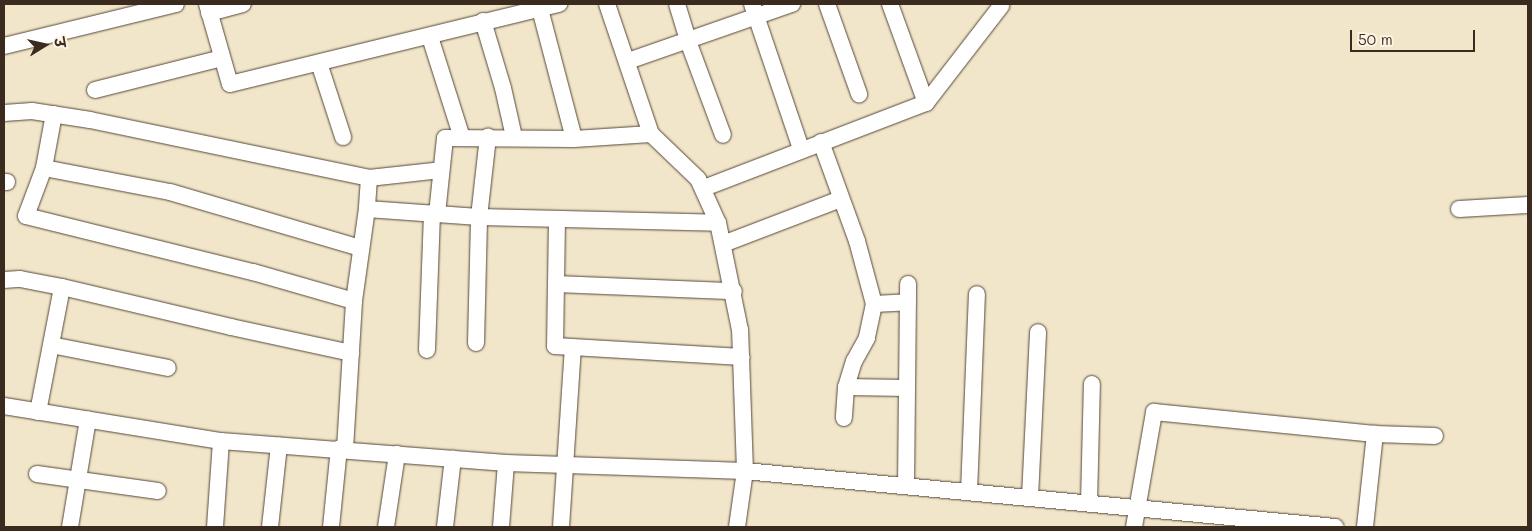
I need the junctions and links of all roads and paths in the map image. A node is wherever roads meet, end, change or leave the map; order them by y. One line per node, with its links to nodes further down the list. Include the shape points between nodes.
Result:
1 (176, 4): 16 (street)
2 (243, 4): 10 (street)
3 (559, 4): 11 (street)
4 (607, 4): 18 (street)
5 (677, 4): 15 (street)
6 (792, 4): 12 (street)
7 (827, 4): 21 (street)
8 (890, 4): 22 (street)
9 (1001, 6): 22 (street)
10 (208, 8): 17 (street)
11 (540, 9): 13 (street); 31 (street)
12 (754, 10): 15 (street); 33 (street)
13 (484, 21): 14 (street); 29 (street)
14 (430, 37): 19 (street); 30 (street)
15 (688, 41): 18 (street); 27 (street)
16 (4, 46)
17 (222, 58): 19 (street, via 230,84); 20 (street)
18 (628, 61): 25 (street)
19 (319, 63): 28 (street)
20 (95, 90)
21 (859, 94)
22 (926, 103): 32 (street)
23 (4, 113): 24 (street, via 32,111)
24 (54, 114): 34 (street); 36 (street)
25 (651, 134): 31 (street); 37 (street)
26 (488, 136): 29 (street); 30 (street); 43 (street)
27 (722, 136)
28 (343, 137)
29 (514, 137): 31 (street)
30 (462, 138): 35 (street, via 445,138)
31 (574, 139)
32 (821, 142): 33 (street); 38 (street)
33 (801, 149): 37 (street)
34 (44, 168): 47 (street, via 170,192); 54 (street, via 26,216)
35 (441, 170): 36 (street); 42 (street)
36 (370, 178): 40 (street)
37 (704, 188): 45 (street)
38 (841, 199): 46 (street); 56 (street, via 857,241)
39 (1528, 205): 41 (street)
40 (367, 209): 42 (street); 47 (street)
41 (1459, 209)
42 (434, 213): 43 (street); 61 (street)
43 (479, 217): 44 (street); 58 (street)
44 (556, 220): 45 (street); 49 (street)
45 (718, 223): 46 (street)
46 (722, 244): 52 (street)
47 (360, 248): 54 (street)
48 (4, 280): 51 (street, via 20,279)
49 (556, 284): 52 (street); 60 (street, via 555,346)
50 (908, 284): 55 (street)
51 (62, 286): 59 (street); 62 (street)
52 (734, 291): 63 (street)
53 (977, 294): 86 (street)
54 (354, 301): 62 (street)
55 (908, 302): 56 (street); 67 (street)
56 (874, 304): 66 (street, via 867,338 854,361)
57 (1038, 332): 87 (street)
58 (476, 343)
59 (51, 345): 64 (street); 69 (street)
60 (573, 347): 63 (street); 80 (street)
61 (427, 350)
62 (351, 353): 76 (street)
63 (742, 357): 81 (street)
64 (168, 368)
65 (1092, 384): 88 (street)
66 (846, 387): 67 (street); 70 (street)
67 (907, 388): 84 (street)
68 (4, 406): 69 (street)
69 (38, 412): 71 (street)
70 (844, 418)
71 (88, 419): 74 (street); 83 (street)
72 (1375, 434): 73 (street); 89 (street, via 1154,412); 101 (street)
73 (1436, 436)
74 (221, 440): 75 (street); 91 (street)
75 (279, 445): 76 (street); 92 (street)
76 (342, 448): 77 (street); 93 (street)
77 (397, 454): 78 (street); 94 (street)
78 (453, 458): 79 (street); 95 (street)
79 (506, 463): 80 (street); 96 (street)
80 (566, 466): 81 (street); 97 (street)
81 (745, 470): 84 (street); 98 (street)
82 (38, 474): 83 (street)
83 (78, 479): 85 (street); 90 (street)
84 (906, 486): 86 (street)
85 (158, 491)
86 (969, 492): 87 (street)
87 (1030, 497): 88 (street)
88 (1089, 503): 89 (street)
89 (1138, 507): 99 (street); 100 (street)
90 (70, 527)
91 (215, 527)
92 (270, 527)
93 (331, 527)
94 (386, 527)
95 (445, 527)
96 (502, 527)
97 (561, 527)
98 (737, 527)
99 (1134, 527)
100 (1335, 527)
101 (1365, 527)

